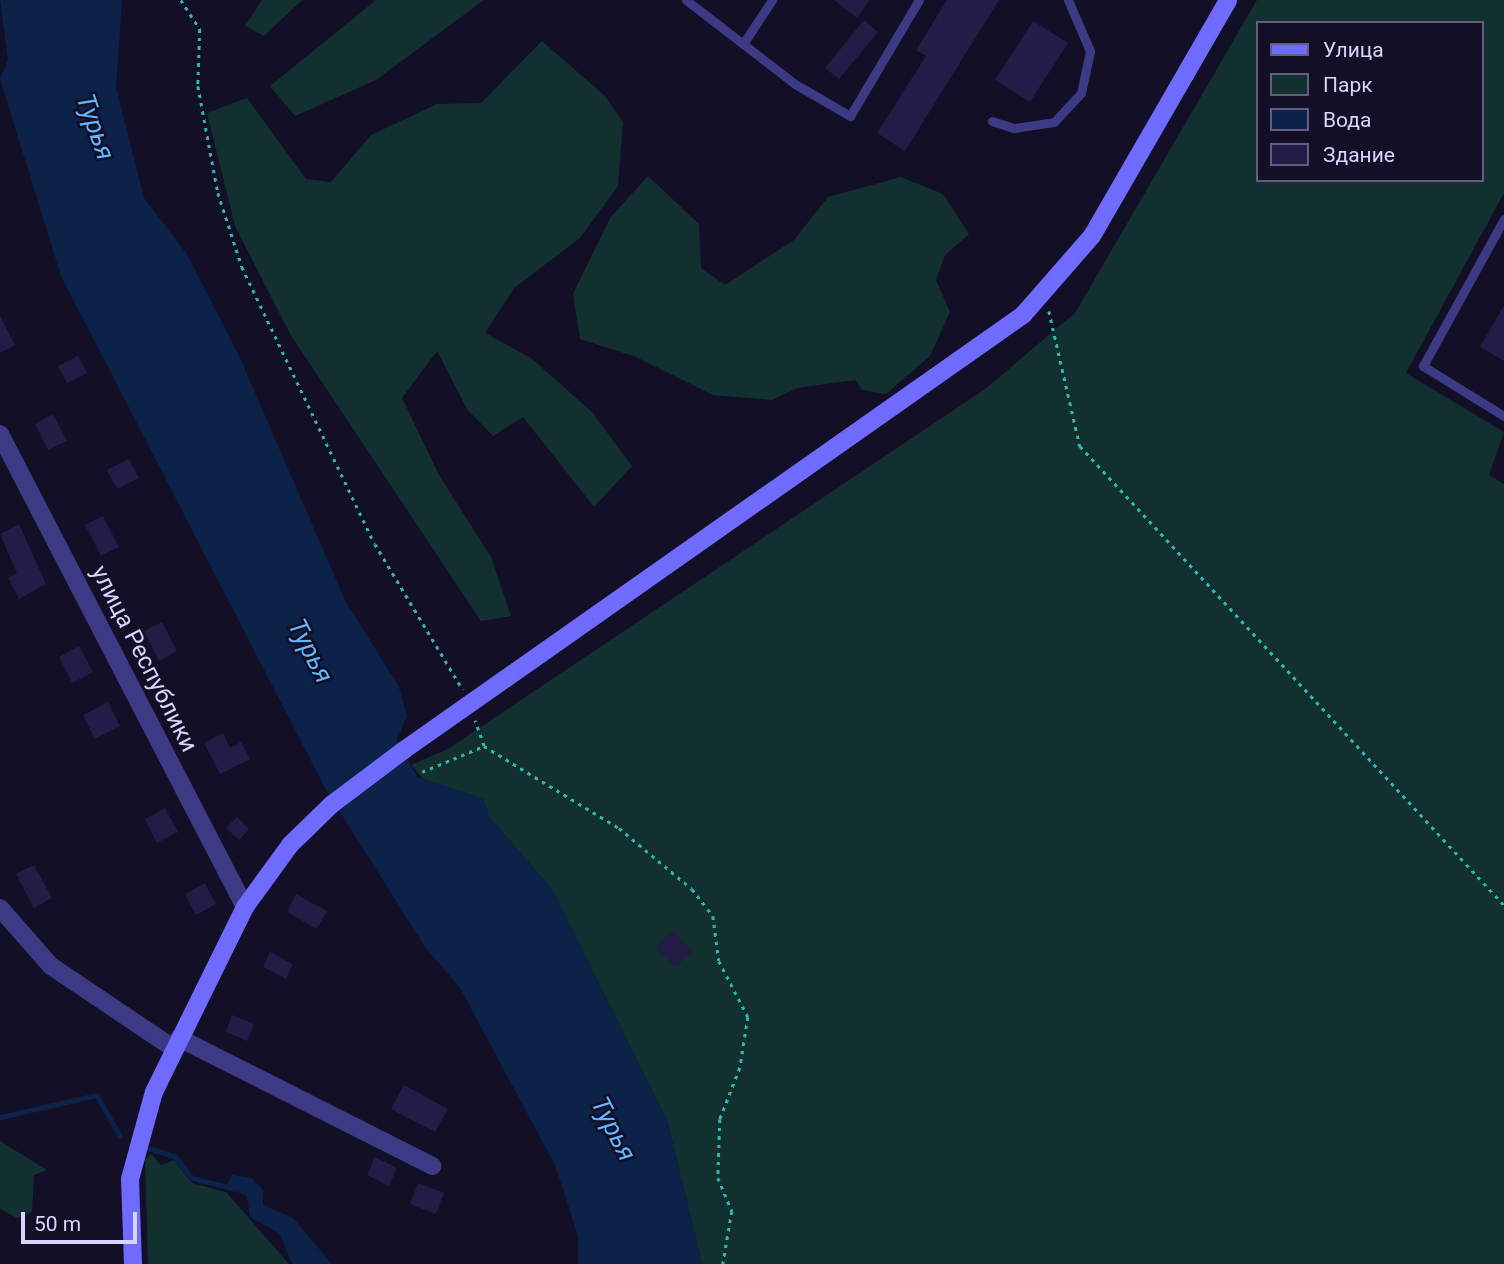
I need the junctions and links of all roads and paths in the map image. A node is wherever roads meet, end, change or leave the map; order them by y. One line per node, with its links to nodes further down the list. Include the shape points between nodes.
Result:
1 (181, 0): 13 (path, via 200,29 198,86 218,193 242,267 375,544)
2 (686, 0): 7 (lane)
3 (772, 0): 7 (lane)
4 (919, 0): 7 (lane, via 850,116)
5 (1068, 0): 8 (lane, via 1090,51 1081,93 1054,122 1014,128)
6 (1228, 0): 10 (main road, via 1091,236)
7 (743, 44)
8 (992, 121)
9 (1504, 219): 11 (lane, via 1423,366)
10 (1045, 293): 13 (main road, via 964,361); 16 (path, via 1080,446)
11 (1504, 416)
12 (0, 434): 17 (street, улица Республики)
13 (473, 703): 14 (path); 17 (main road, via 331,805 290,845)
14 (484, 746): 15 (path); 22 (path, via 619,828 692,889 713,916 719,961 748,1017 740,1068 720,1119 718,1178 732,1211)
15 (422, 772)
16 (1504, 905)
17 (245, 907): 19 (main road)
18 (0, 908): 19 (street, via 51,966)
19 (176, 1043): 20 (street); 21 (main road, via 136,1148 129,1205)
20 (432, 1166)
21 (133, 1264)
22 (723, 1264)

